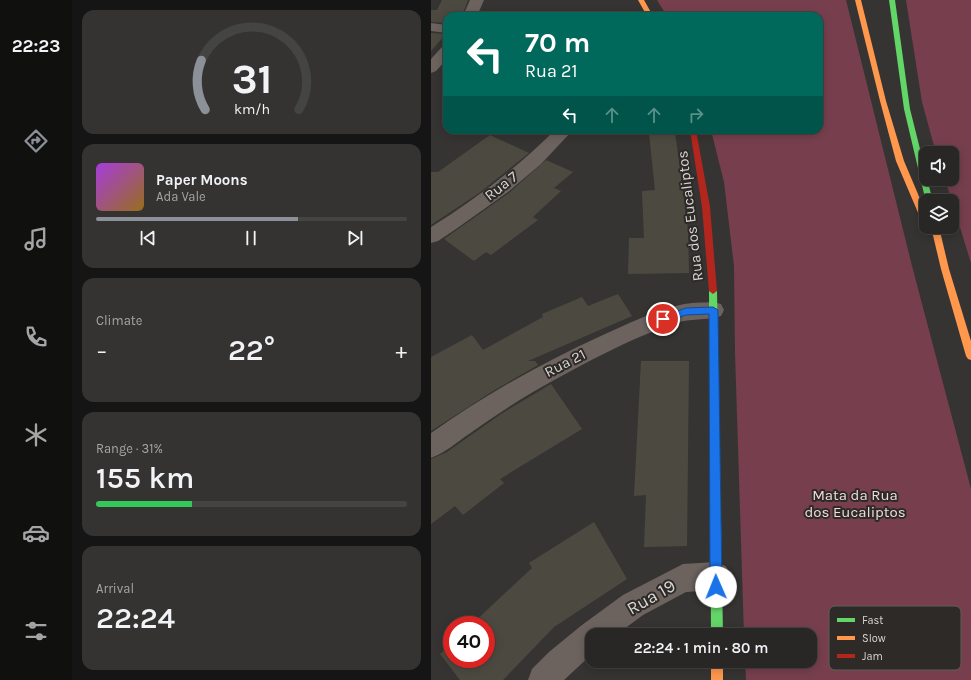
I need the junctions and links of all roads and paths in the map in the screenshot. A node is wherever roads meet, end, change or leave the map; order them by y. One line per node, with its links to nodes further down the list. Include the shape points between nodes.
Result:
1 (477, 0): 5 (street)
2 (641, 0): 6 (main road)
3 (858, 0): 14 (main road, via 898,153)
4 (892, 0): 13 (main road, via 907,109)
5 (472, 12)
6 (648, 12)
7 (431, 27): 8 (street)
8 (443, 28)
9 (443, 54): 10 (street)
10 (431, 68)
11 (561, 134): 17 (street, Rua 7, via 511,179)
12 (694, 134): 19 (main road, Rua dos Eucaliptos, via 710,238)
13 (927, 194)
14 (919, 205)
15 (931, 234): 18 (main road)
16 (937, 234): 18 (main road)
17 (431, 236)
18 (945, 270): 20 (main road)
19 (713, 310): 21 (street, Rua 21, via 678,314 634,330 591,350 501,399); 22 (main road, Rua dos Eucaliptos)
20 (971, 356)
21 (431, 447)
22 (716, 576): 23 (street, Rua 19, via 683,578 633,605); 24 (main road, Rua dos Eucaliptos)
23 (602, 628)
24 (717, 628)
25 (585, 641): 27 (street, Rua 19)
26 (717, 668): 28 (main road)
27 (543, 680)
28 (717, 680)

